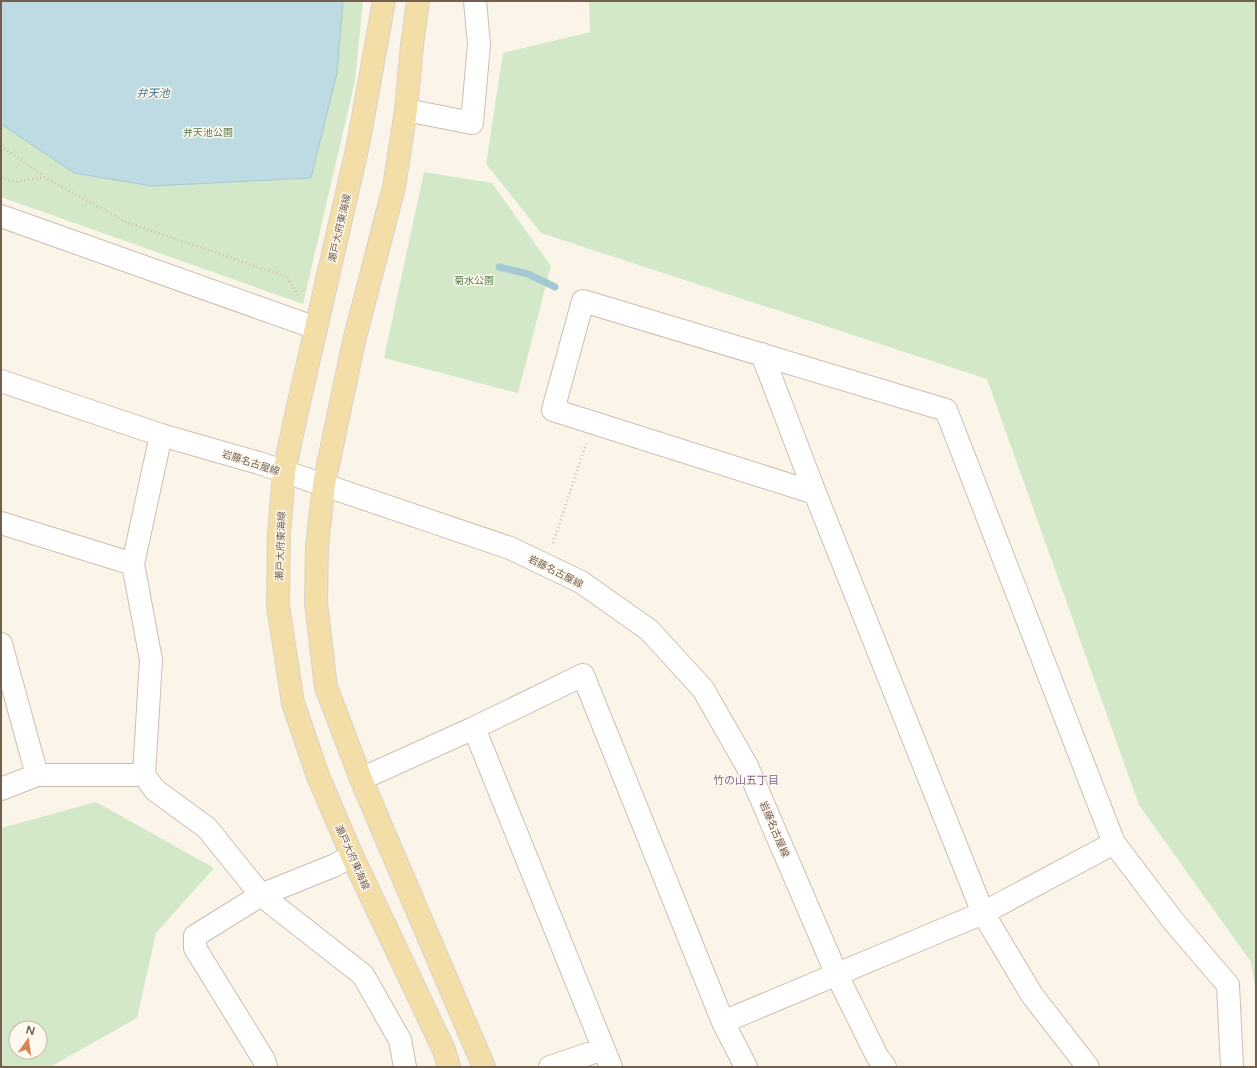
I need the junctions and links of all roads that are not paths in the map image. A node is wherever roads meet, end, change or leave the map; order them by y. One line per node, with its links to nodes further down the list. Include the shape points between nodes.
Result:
1 (384, 1): 6 (main road, 瀬戸大府東海線, via 358,146)
2 (418, 1): 4 (main road)
3 (475, 1): 4 (street, via 479,44 472,123)
4 (406, 110): 11 (main road, via 394,187 354,341)
5 (1, 216): 6 (street)
6 (316, 328): 10 (main road, 瀬戸大府東海線)
7 (762, 354): 12 (street); 12 (street, via 583,301 553,410); 21 (street, via 946,410)
8 (1, 381): 9 (street, 岩藤名古屋線)
9 (161, 435): 10 (street, 岩藤名古屋線); 14 (street)
10 (284, 472): 11 (street, 岩藤名古屋線); 22 (main road, 瀬戸大府東海線, via 279,533 278,606 293,703 318,776)
11 (324, 484): 19 (main road, via 317,546 316,603 326,687); 25 (street, 岩藤名古屋線, via 510,548 581,582 649,630 703,689 747,766)
12 (815, 493): 24 (street)
13 (1, 524): 14 (street)
14 (133, 564): 18 (street, via 151,660)
15 (1, 644): 17 (street)
16 (474, 728): 19 (street); 26 (street, via 584,675); 27 (street)
17 (37, 775): 18 (street); 20 (street)
18 (144, 776): 23 (street, via 155,790 207,828)
19 (361, 779): 31 (main road)
20 (1, 789)
21 (1114, 843): 24 (street); 36 (street, via 1174,922 1228,986)
22 (352, 856): 23 (street); 30 (main road, 瀬戸大府東海線, via 444,1050)
23 (261, 895): 28 (street, via 195,936 196,948); 29 (street, via 363,975 400,1040)
24 (983, 913): 25 (street); 35 (street, via 1032,995)
25 (838, 975): 26 (street); 34 (street, 岩藤名古屋線, via 877,1056)
26 (723, 1022): 33 (street)
27 (607, 1058): 32 (street)
28 (266, 1067)
29 (405, 1067)
30 (449, 1067)
31 (484, 1067)
32 (550, 1067)
33 (746, 1067)
34 (885, 1067)
35 (1088, 1067)
36 (1232, 1067)

